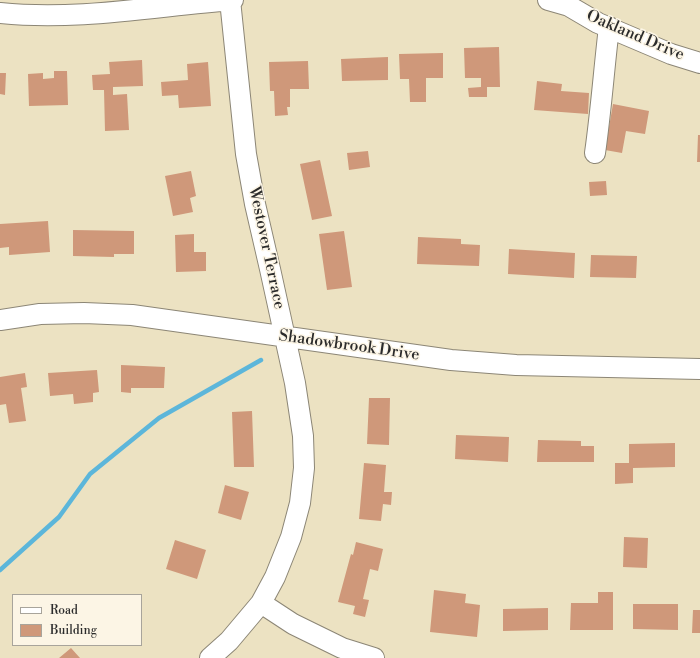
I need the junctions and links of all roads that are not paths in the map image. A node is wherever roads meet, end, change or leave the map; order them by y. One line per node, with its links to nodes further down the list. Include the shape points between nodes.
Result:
1 (231, 0): 3 (street, via 68,15 26,16); 8 (street, Westover Terrace, via 249,168)
2 (548, 0): 4 (street, Oakland Drive, via 569,6)
3 (0, 13)
4 (610, 27): 5 (street, Oakland Drive, via 671,54); 6 (street)
5 (700, 63)
6 (595, 153)
7 (0, 320): 8 (street, Shadowbrook Drive, via 40,314 132,316)
8 (285, 338): 9 (street, Shadowbrook Drive, via 451,360 516,365); 10 (street, Westover Terrace, via 303,436 304,468 300,504 291,537)
9 (700, 369)
10 (261, 603): 11 (street, Westover Terrace); 12 (street, via 293,624 342,648)
11 (210, 658)
12 (374, 658)

